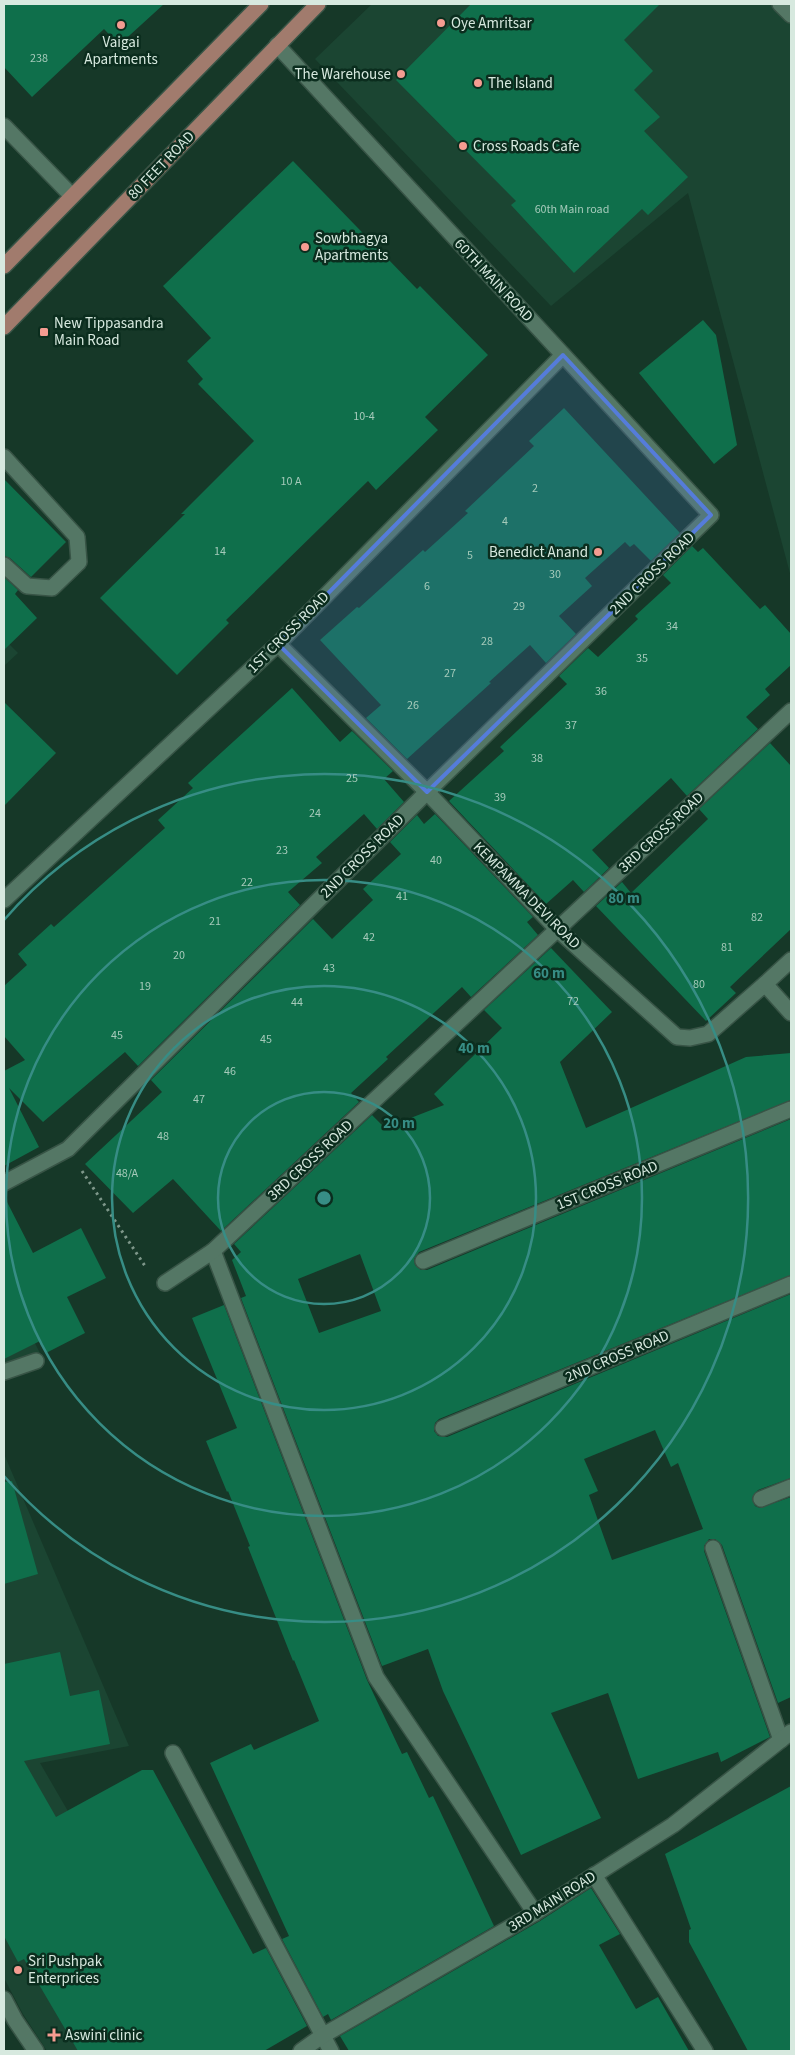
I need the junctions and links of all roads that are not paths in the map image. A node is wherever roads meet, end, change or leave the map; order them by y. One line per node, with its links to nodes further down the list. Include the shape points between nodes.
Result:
1 (261, 4): 7 (main road)
2 (318, 4): 5 (main road, 80 FEET ROAD)
3 (780, 4): 4 (street)
4 (791, 15)
5 (277, 45): 9 (main road, 80 FEET ROAD); 10 (street, 60TH MAIN ROAD)
6 (4, 126): 7 (street)
7 (72, 196): 8 (main road)
8 (4, 266)
9 (4, 327)
10 (563, 354): 12 (street, 60TH MAIN ROAD); 14 (street, 1ST CROSS ROAD)
11 (4, 457): 13 (street, via 77,537 79,562 52,588 27,586)
12 (711, 515): 16 (street, 2ND CROSS ROAD)
13 (4, 565)
14 (278, 644): 16 (street, KEMPAMMA DEVI ROAD); 17 (street, 1ST CROSS ROAD)
15 (791, 711): 18 (street, 3RD CROSS ROAD)
16 (427, 792): 18 (street, KEMPAMMA DEVI ROAD); 23 (street, 2ND CROSS ROAD, via 68,1149)
17 (4, 900)
18 (557, 929): 20 (street, KEMPAMMA DEVI ROAD, via 677,1037 708,1034); 24 (street, 3RD CROSS ROAD)
19 (791, 960): 20 (street, KEMPAMMA DEVI ROAD)
20 (765, 984): 21 (street)
21 (791, 1014)
22 (791, 1108): 25 (street, 1ST CROSS ROAD)
23 (4, 1183)
24 (213, 1250): 26 (street, 3RD CROSS ROAD); 37 (street, via 376,1677)
25 (423, 1261)
26 (165, 1283)
27 (791, 1284): 30 (street, 2ND CROSS ROAD)
28 (36, 1361): 29 (street)
29 (4, 1372)
30 (443, 1428)
31 (791, 1487): 32 (street)
32 (761, 1499)
33 (713, 1548): 34 (street)
34 (786, 1736): 36 (street, 3RD MAIN ROAD, via 673,1825)
35 (173, 1753): 40 (street)
36 (594, 1875): 37 (street, 3RD MAIN ROAD); 44 (street)
37 (535, 1912): 40 (street, 3RD MAIN ROAD)
38 (4, 1999): 39 (street)
39 (9, 2025): 41 (street)
40 (322, 2036): 42 (street, 3RD MAIN ROAD); 43 (street)
41 (36, 2051)
42 (301, 2051)
43 (331, 2051)
44 (706, 2051)

